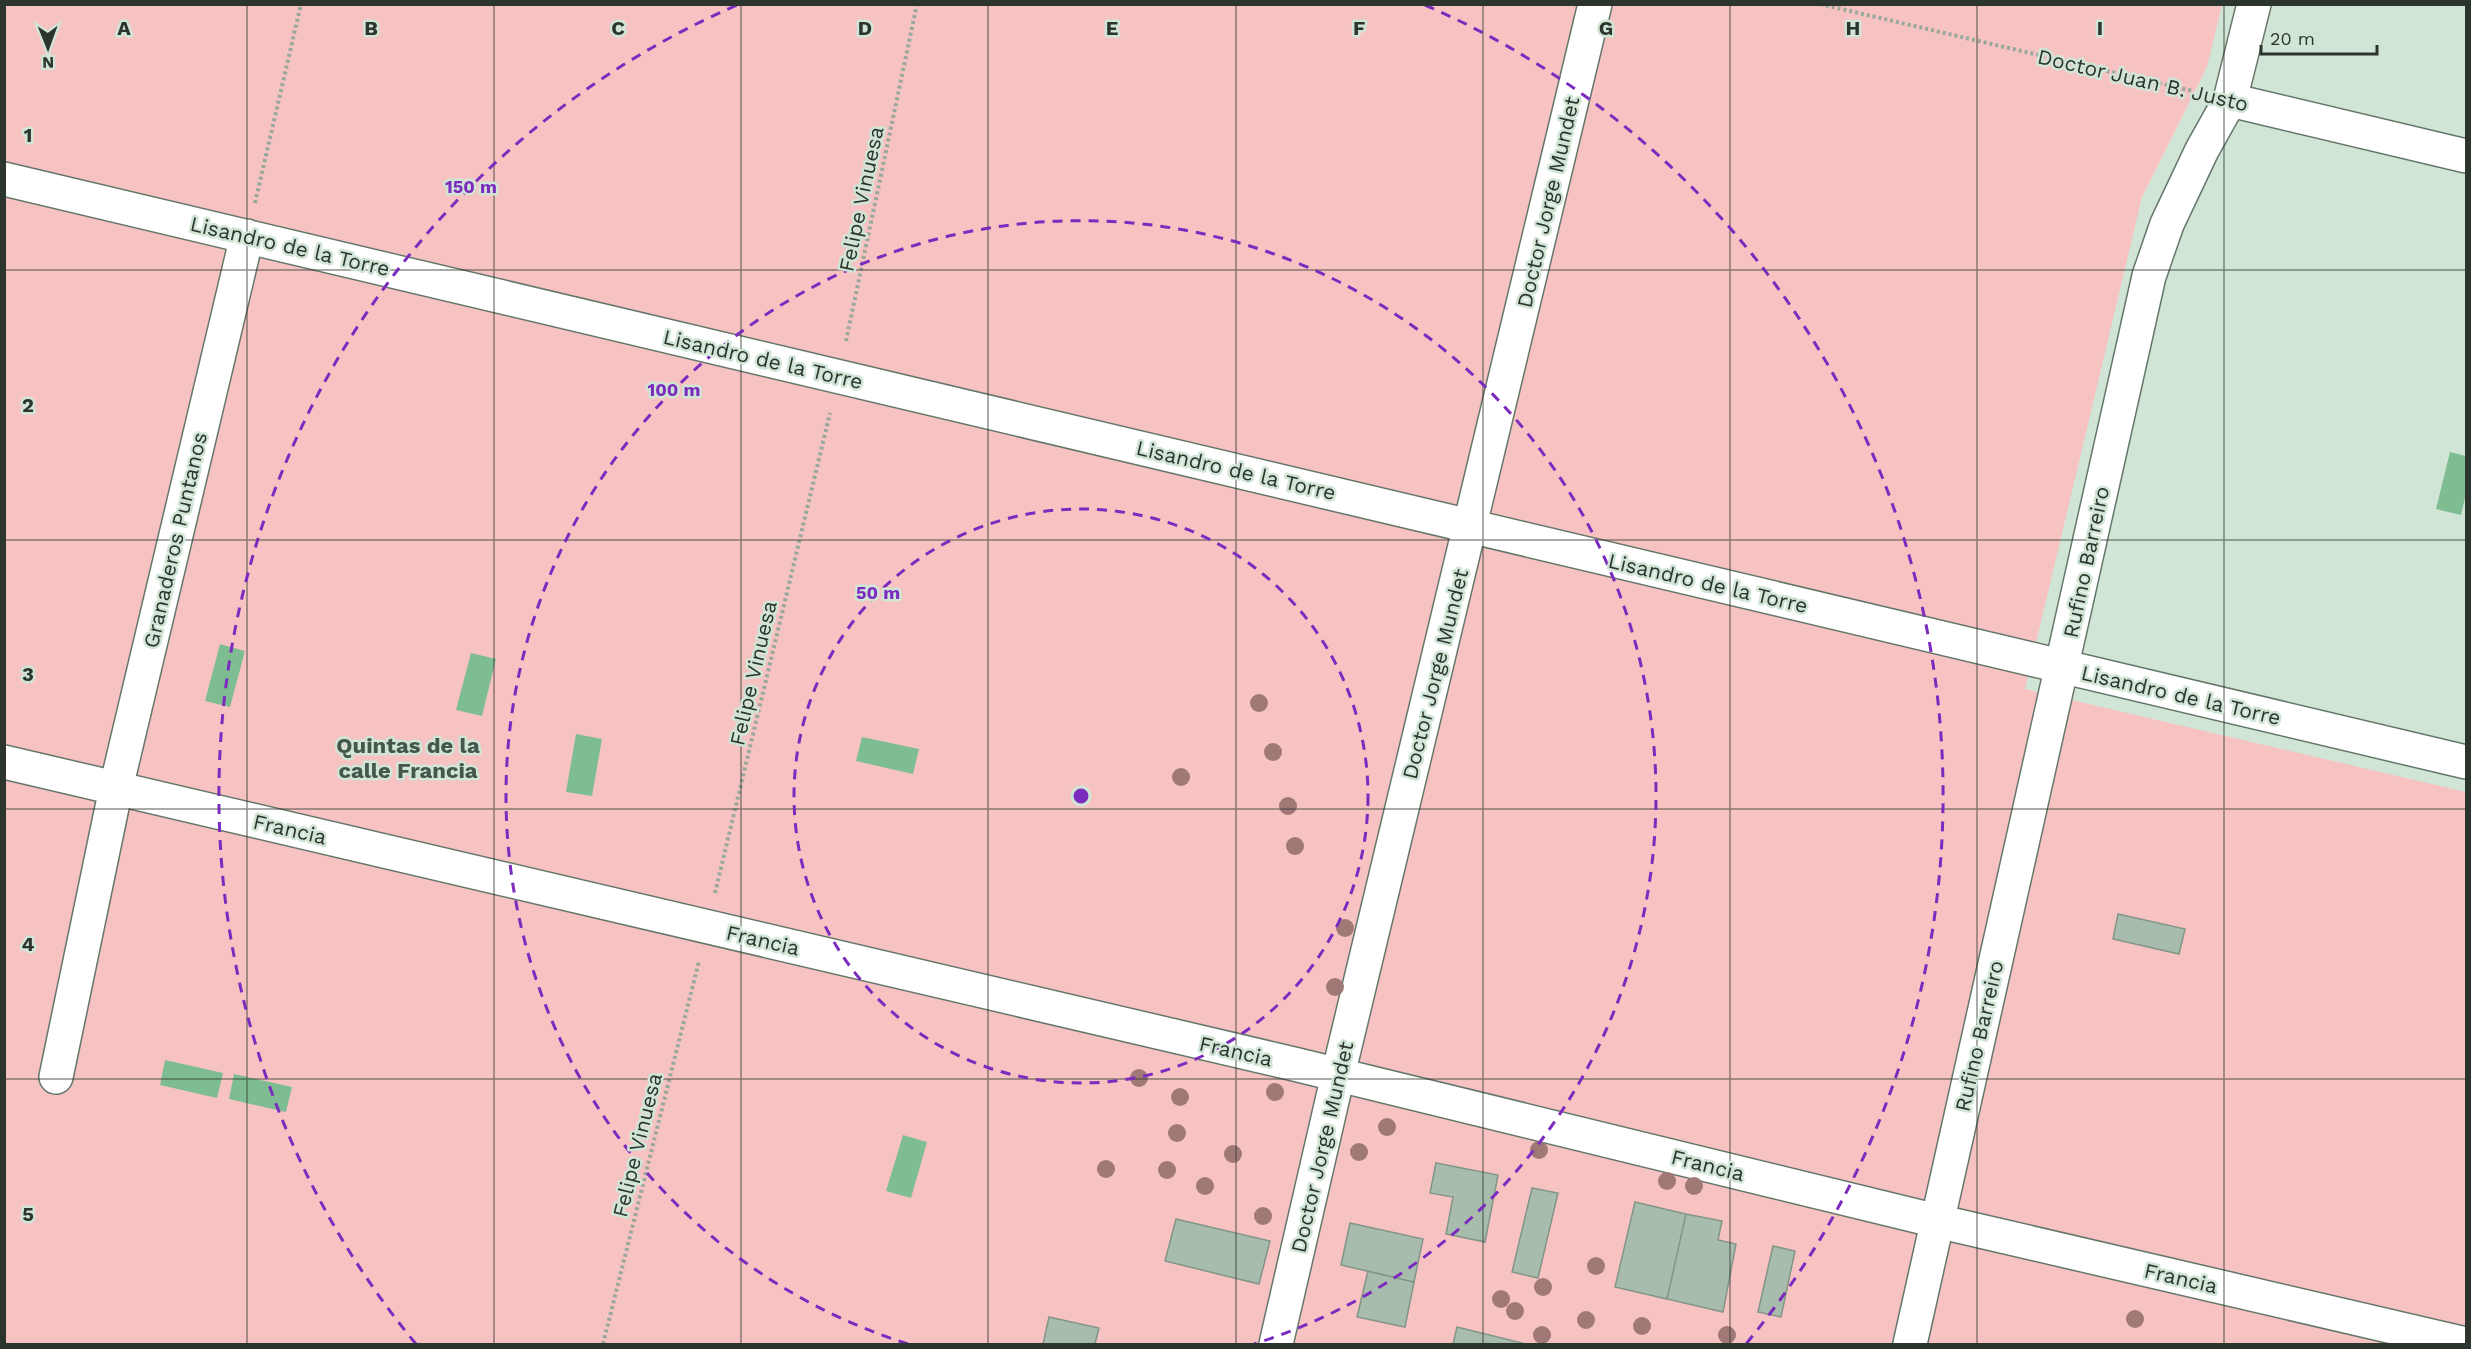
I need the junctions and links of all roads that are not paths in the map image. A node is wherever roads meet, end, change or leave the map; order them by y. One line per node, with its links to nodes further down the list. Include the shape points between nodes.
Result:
1 (1594, 4): 7 (street, Doctor Jorge Mundet)
2 (2254, 4): 3 (street, Rufino Barreiro)
3 (2230, 100): 4 (street, Doctor Juan B. Justo); 8 (street, Rufino Barreiro, via 2167,224 2149,276)
4 (2466, 156)
5 (4, 179): 6 (street, Lisandro de la Torre)
6 (248, 236): 7 (street, Lisandro de la Torre); 11 (street, Granaderos Puntanos)
7 (1470, 527): 8 (street, Lisandro de la Torre); 12 (street, Doctor Jorge Mundet)
8 (2063, 667): 10 (street, Lisandro de la Torre); 14 (street, Rufino Barreiro)
9 (4, 762): 11 (street, Francia)
10 (2466, 762)
11 (116, 788): 12 (street, Francia); 13 (street, Granaderos Puntanos)
12 (1338, 1075): 14 (street, Francia); 15 (street, Doctor Jorge Mundet)
13 (56, 1077)
14 (1937, 1221): 16 (street, Rufino Barreiro); 17 (street, Francia)
15 (1276, 1344)
16 (1910, 1344)
17 (2466, 1344)

